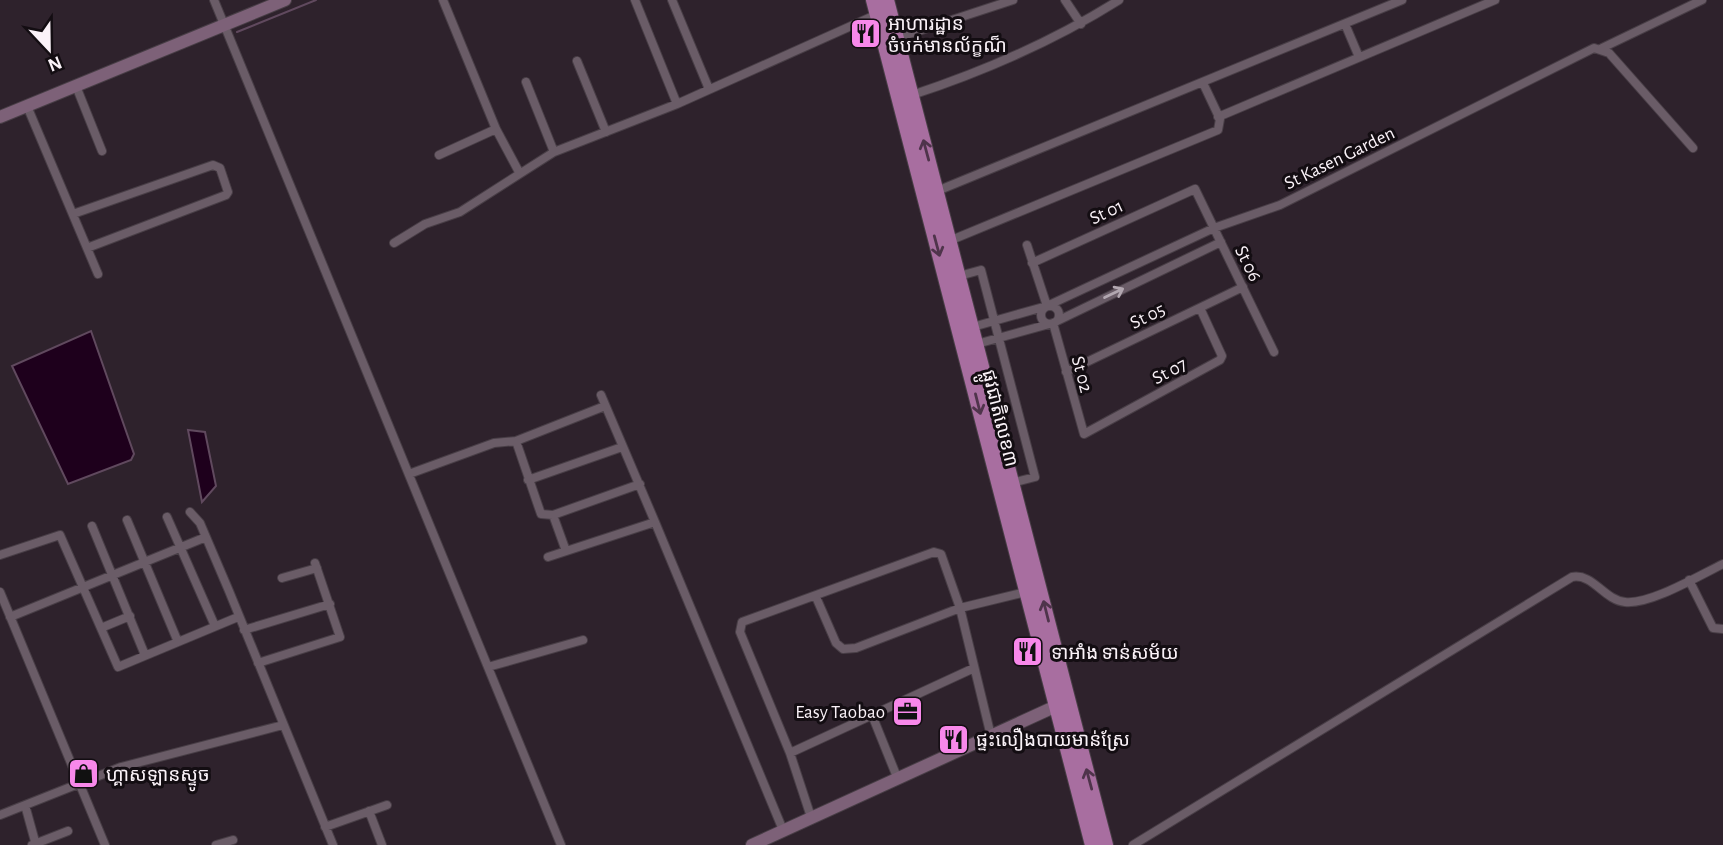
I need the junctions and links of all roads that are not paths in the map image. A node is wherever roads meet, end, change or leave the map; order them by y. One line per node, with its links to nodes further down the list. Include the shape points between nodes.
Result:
1 (214, 0): 15 (street)
2 (285, 0): 15 (street)
3 (443, 0): 29 (street)
4 (635, 0): 25 (street)
5 (672, 0): 23 (street)
6 (1013, 0): 16 (street)
7 (1065, 0): 13 (street)
8 (1119, 0): 13 (street)
9 (1402, 0): 14 (street)
10 (1495, 0): 18 (street)
11 (1702, 0): 17 (street, St Kasen Garden)
12 (881, 6): 16 (highway, ផ្លូវជាតិលេខ៣); 23 (street); 53 (highway, ផ្លូវជាតិលេខ៣, one-way to 53)
13 (1081, 24): 24 (street, via 989,67)
14 (1345, 24): 18 (street); 21 (street)
15 (224, 25): 22 (street); 63 (street)
16 (897, 38): 24 (highway, ផ្លូវជាតិលេខ៣)
17 (1602, 48): 31 (street); 39 (street, St Kasen Garden, via 1594,48 1280,205)
18 (1359, 57): 28 (street)
19 (577, 61): 30 (street)
20 (526, 82): 33 (street)
21 (1203, 83): 28 (street); 37 (street)
22 (76, 86): 26 (street); 32 (street)
23 (709, 89): 25 (street)
24 (912, 95): 37 (highway, ផ្លូវជាតិលេខ៣, one-way to 24)
25 (677, 104): 30 (street)
26 (27, 106): 27 (street); 38 (street)
27 (0, 117)
28 (1218, 117): 40 (street, via 1220,127 1211,135)
29 (496, 129): 34 (street); 35 (street)
30 (606, 132): 33 (street)
31 (1692, 148)
32 (102, 151)
33 (554, 152): 35 (street)
34 (439, 155)
35 (519, 172): 42 (street, via 460,212 425,224)
36 (1195, 189): 39 (street, St 06); 45 (street, St 01)
37 (937, 191): 40 (highway, ផ្លូវជាតិលេខ៣)
38 (73, 214): 44 (street); 44 (street, via 213,166 220,168 228,192 222,198)
39 (1214, 228): 41 (street, St 06); 49 (street, St Kasen Garden)
40 (950, 241): 47 (highway, ផ្លូវជាតិលេខ៣)
41 (1221, 242): 48 (street, St 06); 52 (street, one-way to 41)
42 (394, 243)
43 (1027, 246): 45 (street)
44 (87, 248): 46 (street)
45 (1032, 263): 49 (street)
46 (98, 274)
47 (959, 276): 51 (street, via 981,270); 53 (highway, ផ្លូវជាតិលេខ៣)
48 (1242, 287): 50 (street, St 05); 56 (street, St 06)
49 (1047, 306): 51 (street, St Kasen Garden); 52 (street, St 02, via 1041,317)
50 (1199, 308): 57 (street, St 05); 60 (street, St 07, via 1220,360)
51 (995, 320): 53 (street, St Kasen Garden); 54 (street)
52 (1053, 323): 54 (street); 57 (street, St 02)
53 (965, 329): 55 (highway, ផ្លូវជាតិលេខ៣)
54 (1000, 337): 55 (street); 65 (street, via 1035,477)
55 (970, 346): 65 (highway, ផ្លូវជាតិលេខ៣); 84 (highway, ផ្លូវជាតិលេខ៣, one-way to 84)
56 (1274, 352)
57 (1066, 372): 60 (street, St 02)
58 (601, 395): 59 (street)
59 (605, 406): 61 (street); 62 (street)
60 (1082, 433)
61 (516, 441): 63 (street, via 494,443); 64 (street)
62 (622, 447): 64 (street); 66 (street)
63 (409, 474): 100 (street)
64 (528, 480): 68 (street, via 541,514)
65 (1012, 483): 102 (highway, ផ្លូវជាតិលេខ៣, one-way to 65)
66 (640, 484): 68 (street); 71 (street)
67 (190, 512): 73 (street)
68 (553, 515): 75 (street)
69 (167, 517): 74 (street)
70 (127, 520): 78 (street)
71 (655, 522): 75 (street); 115 (street)
72 (92, 526): 80 (street)
73 (206, 537): 74 (street); 91 (street)
74 (180, 547): 78 (street); 92 (street)
75 (566, 551): 77 (street)
76 (0, 555): 83 (street, via 60,535)
77 (548, 557)
78 (145, 562): 80 (street); 97 (street)
79 (1723, 564): 82 (street)
80 (114, 575): 83 (street); 89 (street)
81 (282, 578): 87 (street, via 316,565)
82 (1689, 580): 94 (street, via 1713,628); 127 (street, via 1626,602 1613,599 1585,578 1572,577)
83 (83, 588): 90 (street); 93 (street)
84 (1026, 592): 88 (street); 102 (highway, ផ្លូវជាតិលេខ៣)
85 (0, 593): 90 (street)
86 (816, 597): 88 (street, via 843,649); 88 (street, via 934,552 945,559); 106 (street, via 742,622 739,627)
87 (330, 604): 95 (street); 99 (street, via 340,637)
88 (960, 608): 101 (street)
89 (130, 616): 93 (street); 98 (street)
90 (10, 617): 108 (street)
91 (239, 617): 92 (street); 95 (street)
92 (215, 626): 97 (street)
93 (101, 628): 98 (street, via 118,667)
94 (1723, 629)
95 (244, 630): 99 (street)
96 (583, 640): 100 (street)
97 (178, 642): 98 (street)
98 (145, 655)
99 (258, 663): 104 (street)
100 (488, 667): 123 (street)
101 (974, 668): 103 (street); 105 (street)
102 (1062, 703): 105 (street); 125 (highway, ផ្លូវជាតិលេខ៣); 126 (highway, ផ្លូវជាតិលេខ៣, one-way to 102)
103 (872, 715): 106 (street); 107 (street)
104 (283, 725): 108 (street); 114 (street)
105 (991, 736): 107 (street)
106 (790, 753): 113 (street)
107 (897, 777): 113 (street)
108 (78, 782): 109 (street); 119 (street)
109 (25, 805): 112 (street); 118 (street)
110 (387, 805): 111 (street)
111 (369, 811): 114 (street); 122 (street)
112 (0, 815)
113 (811, 817): 115 (street)
114 (325, 827): 121 (street)
115 (783, 830): 124 (street)
116 (68, 831): 118 (street)
117 (233, 840): 120 (street)
118 (34, 844)
119 (104, 845)
120 (216, 845)
121 (333, 845)
122 (382, 845)
123 (561, 845)
124 (752, 845)
125 (1092, 845)
126 (1106, 845)
127 (1133, 845)

